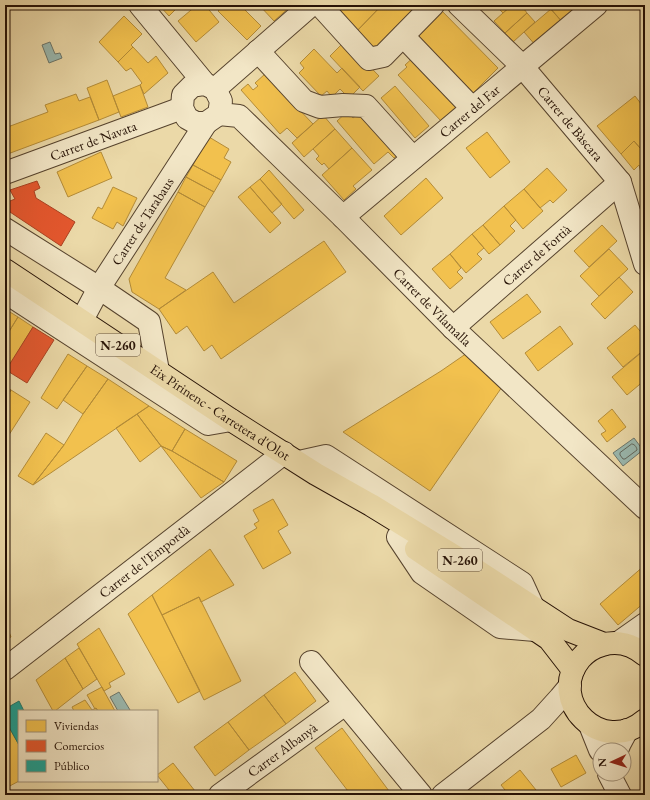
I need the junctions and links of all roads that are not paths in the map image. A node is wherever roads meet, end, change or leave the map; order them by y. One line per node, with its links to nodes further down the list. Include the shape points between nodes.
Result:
1 (140, 5): 10 (street)
2 (311, 5): 8 (street)
3 (320, 5): 7 (street, via 369,58 383,56)
4 (433, 5): 7 (street)
5 (459, 5): 9 (street, Carrer de Bàscara)
6 (596, 5): 9 (street, Carrer del Far)
7 (403, 36): 12 (street)
8 (258, 51): 10 (street); 14 (street, via 304,101 320,107 366,106)
9 (522, 66): 12 (street, Carrer del Far); 16 (street, Carrer de Bàscara)
10 (210, 86): 11 (street, via 192,86 183,95); 13 (street, via 221,101)
11 (182, 108): 13 (street, via 186,118 196,123); 15 (street, Carrer de Navata)
12 (472, 108): 14 (street, Carrer del Far)
13 (212, 118): 17 (street, Carrer de Vilamalla, via 239,116); 21 (street, Carrer de Tarabaus)
14 (412, 158): 17 (street, Carrer del Far)
15 (5, 173)
16 (620, 182): 19 (street, Carrer de Bàscara); 24 (street, Carrer de Fortià)
17 (343, 217): 24 (street, Carrer de Vilamalla)
18 (5, 229): 21 (street)
19 (643, 252)
20 (5, 270): 23 (main road, Eix Pirinenc - Carretera d'Olot / N-260)
21 (99, 288): 23 (street, Carrer de Tarabaus); 25 (street, via 149,322)
22 (5, 292): 26 (street, via 208,424)
23 (82, 320): 25 (main road, Eix Pirinenc - Carretera d'Olot / N-260)
24 (453, 328): 28 (street, Carrer de Vilamalla)
25 (158, 371): 26 (main road, Eix Pirinenc - Carretera d'Olot / N-260)
26 (232, 420): 27 (main road, Eix Pirinenc - Carretera d'Olot / N-260)
27 (299, 463): 30 (main road, Eix Pirinenc - Carretera d'Olot / N-260, via 422,536 568,630); 33 (street, Carrer de l'Empordà); 34 (main road, Eix Pirinenc - Carretera d'Olot / N-260, via 374,522 549,639)
28 (645, 508)
29 (645, 624): 30 (street)
30 (611, 644): 31 (main road, N-260, via 634,647); 34 (main road, via 594,648 586,654 578,661)
31 (645, 655)
32 (311, 662): 35 (street)
33 (5, 669)
34 (572, 678): 36 (street, via 560,698); 37 (main road, N-260, via 572,700)
35 (345, 704): 42 (street, Carrer Albanyà); 43 (street)
36 (541, 719): 37 (street, via 565,717); 44 (street)
37 (586, 722): 38 (main road, via 608,732 621,732); 39 (street)
38 (639, 725): 40 (street)
39 (596, 742)
40 (621, 742)
41 (614, 782): 45 (street)
42 (220, 795)
43 (421, 795)
44 (443, 795)
45 (620, 795)

